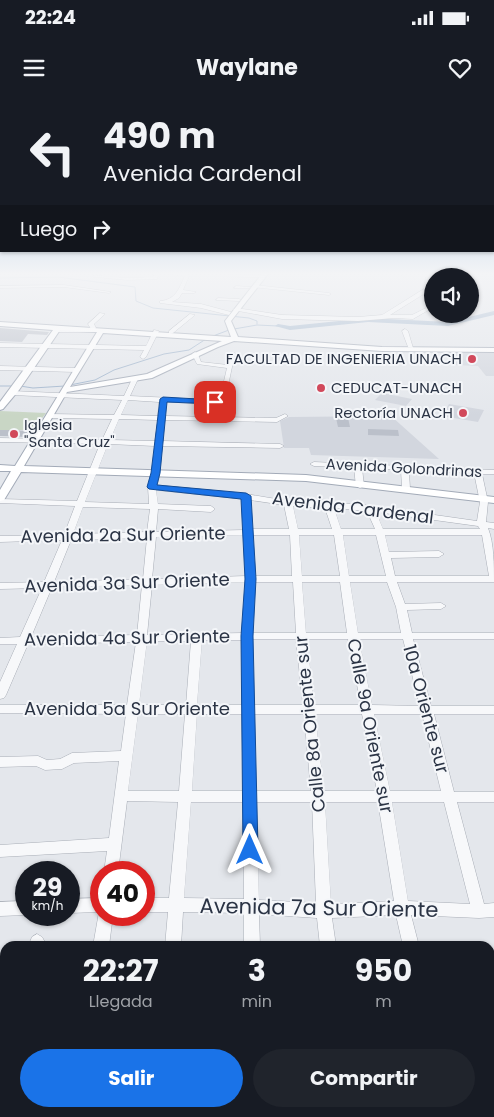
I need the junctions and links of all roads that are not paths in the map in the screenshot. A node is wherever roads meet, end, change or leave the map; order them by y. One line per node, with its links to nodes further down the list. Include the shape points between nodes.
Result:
1 (94, 321): 5 (street)
2 (182, 321): 9 (street)
3 (224, 321): 12 (main road)
4 (0, 323): 5 (main road); 6 (main road)
5 (93, 328): 7 (main road); 8 (main road)
6 (57, 329): 8 (main road); 15 (main road)
7 (114, 329): 8 (main road); 10 (main road)
8 (101, 331): 10 (main road); 16 (main road)
9 (171, 332): 10 (main road); 13 (main road)
10 (156, 333): 13 (main road); 18 (street)
11 (405, 334): 17 (street)
12 (229, 335): 13 (main road); 17 (main road); 19 (main road, via 382,349); 20 (main road)
13 (208, 336)
14 (0, 346): 15 (street)
15 (46, 346): 16 (street); 25 (main road)
16 (90, 347): 18 (street); 26 (main road)
17 (411, 347): 19 (main road)
18 (147, 348): 22 (street)
19 (494, 349)
20 (195, 354): 23 (street, via 199,363); 27 (main road)
21 (233, 354): 23 (street)
22 (143, 357)
23 (230, 367): 31 (street)
24 (0, 368): 25 (street)
25 (29, 369): 26 (street); 28 (main road)
26 (76, 370): 29 (main road)
27 (135, 379): 29 (main road); 32 (street)
28 (16, 388): 29 (street); 30 (main road); 35 (main road)
29 (66, 389): 32 (street); 36 (main road)
30 (0, 392)
31 (224, 394)
32 (125, 398): 33 (street); 38 (street)
33 (163, 399): 34 (street); 39 (street)
34 (215, 402)
35 (0, 407)
36 (50, 416): 38 (street); 41 (main road)
37 (285, 416): 39 (street, via 277,420)
38 (116, 418): 39 (street); 42 (street)
39 (161, 418): 43 (street)
40 (0, 440): 41 (street)
41 (33, 441): 42 (street); 48 (main road)
42 (105, 442): 43 (street); 49 (street)
43 (159, 443): 44 (street); 52 (street)
44 (280, 446)
45 (358, 466): 47 (street, Avenida Golondrinas); 53 (street, Avenida Golondrinas, via 314,461); 54 (street)
46 (0, 468): 48 (main road)
47 (404, 468): 50 (street, Avenida Golondrinas); 56 (street)
48 (17, 469): 49 (main road); 58 (main road)
49 (94, 470): 52 (main road); 61 (street)
50 (477, 471): 51 (street, Avenida Golondrinas); 59 (street)
51 (494, 472)
52 (156, 473): 53 (main road, via 258,475); 55 (street)
53 (314, 480): 54 (main road)
54 (360, 485): 56 (main road); 59 (main road)
55 (152, 487): 57 (street, Avenida Cardenal); 63 (street)
56 (406, 489): 59 (main road)
57 (246, 496): 60 (street, Avenida Cardenal); 67 (street)
58 (0, 500): 61 (street)
59 (489, 501): 66 (street)
60 (288, 503): 62 (street, Avenida Cardenal); 69 (street, Calle 8a Oriente sur)
61 (80, 504): 63 (street); 72 (street)
62 (329, 506): 64 (street, Avenida Cardenal); 70 (street, Calle 9a Oriente sur)
63 (154, 508): 65 (street); 71 (street)
64 (370, 509): 66 (street, Avenida Cardenal); 68 (street, 10a Oriente sur)
65 (211, 510)
66 (487, 527): 68 (street, Avenida 2a Sur Oriente); 76 (street)
67 (249, 532): 69 (street, Avenida 2a Sur Oriente); 71 (street, Avenida 2a Sur Oriente); 77 (street)
68 (380, 532): 70 (street, Avenida 2a Sur Oriente); 75 (street, 10a Oriente sur)
69 (294, 533): 70 (street, Avenida 2a Sur Oriente); 80 (street, Calle 8a Oriente sur)
70 (338, 533): 79 (street, Calle 9a Oriente sur)
71 (152, 534): 72 (street, Avenida 2a Sur Oriente); 81 (street)
72 (66, 536): 73 (street, Avenida 2a Sur Oriente); 82 (street)
73 (0, 538)
74 (439, 554): 75 (street)
75 (386, 555): 78 (street, 10a Oriente sur)
76 (494, 578): 78 (street, Avenida 3a Sur Oriente)
77 (251, 579): 80 (street, Avenida 3a Sur Oriente); 81 (street, Avenida 3a Sur Oriente); 89 (street)
78 (391, 579): 79 (street, Avenida 3a Sur Oriente); 85 (street, 10a Oriente sur)
79 (344, 580): 80 (street, Avenida 3a Sur Oriente); 90 (street, Calle 9a Oriente sur)
80 (298, 581): 86 (street, Calle 8a Oriente sur)
81 (147, 582): 82 (street, Avenida 3a Sur Oriente); 92 (street)
82 (48, 585): 83 (street, Avenida 3a Sur Oriente); 94 (street)
83 (0, 586)
84 (441, 606): 85 (street)
85 (401, 607): 87 (street, 10a Oriente sur)
86 (301, 635): 89 (street, Avenida 4a Sur Oriente); 90 (street, Avenida 4a Sur Oriente); 103 (street, Calle 8a Oriente sur)
87 (406, 635): 90 (street, Avenida 4a Sur Oriente); 91 (street, Avenida 4a Sur Oriente); 101 (street, 10a Oriente sur)
88 (197, 636): 89 (street, Avenida 4a Sur Oriente); 92 (street, Avenida 4a Sur Oriente); 99 (street)
89 (247, 636): 96 (street)
90 (353, 636): 100 (street, Calle 9a Oriente sur)
91 (494, 636)
92 (142, 637): 94 (street, Avenida 4a Sur Oriente); 98 (street)
93 (0, 641): 94 (street, Avenida 4a Sur Oriente)
94 (24, 641): 95 (street)
95 (0, 695)
96 (249, 708): 99 (street, Avenida 5a Sur Oriente); 103 (street, Avenida 5a Sur Oriente); 106 (street)
97 (0, 709): 98 (street, Avenida 5a Sur Oriente)
98 (133, 709): 99 (street, Avenida 5a Sur Oriente); 104 (street)
99 (193, 709): 109 (street)
100 (367, 710): 101 (street, Avenida 5a Sur Oriente); 103 (street, Avenida 5a Sur Oriente); 110 (street, Calle 9a Oriente sur)
101 (426, 710): 102 (street, Avenida 5a Sur Oriente); 111 (street, 10a Oriente sur)
102 (494, 710)
103 (308, 711): 107 (street, Calle 8a Oriente sur)
104 (126, 756): 105 (street, via 72,758 62,764 45,765 38,762); 108 (street)
105 (0, 762)
106 (250, 795): 107 (street); 109 (street); 118 (street)
107 (318, 795): 110 (street); 123 (street, Calle 8a Oriente sur)
108 (121, 796): 109 (street); 113 (street)
109 (185, 796): 117 (street)
110 (384, 796): 111 (street); 120 (street, Calle 9a Oriente sur)
111 (449, 797): 112 (street); 124 (street, 10a Oriente sur)
112 (494, 797)
113 (115, 844): 114 (street); 115 (street)
114 (0, 851)
115 (113, 861)
116 (155, 905): 117 (street, Avenida 7a Sur Oriente)
117 (176, 906): 118 (street, Avenida 7a Sur Oriente); 127 (street)
118 (251, 906): 123 (street, Avenida 7a Sur Oriente); 128 (street)
119 (15, 908): 121 (street)
120 (402, 908): 123 (street, Avenida 7a Sur Oriente); 124 (street, Avenida 7a Sur Oriente); 130 (street, Calle 9a Oriente sur)
121 (0, 909)
122 (494, 910): 124 (street, Avenida 7a Sur Oriente)
123 (324, 911): 129 (street, Calle 8a Oriente sur)
124 (479, 911)
125 (104, 926): 126 (street)
126 (102, 941)
127 (173, 941)
128 (252, 941)
129 (327, 941)
130 (410, 941)

